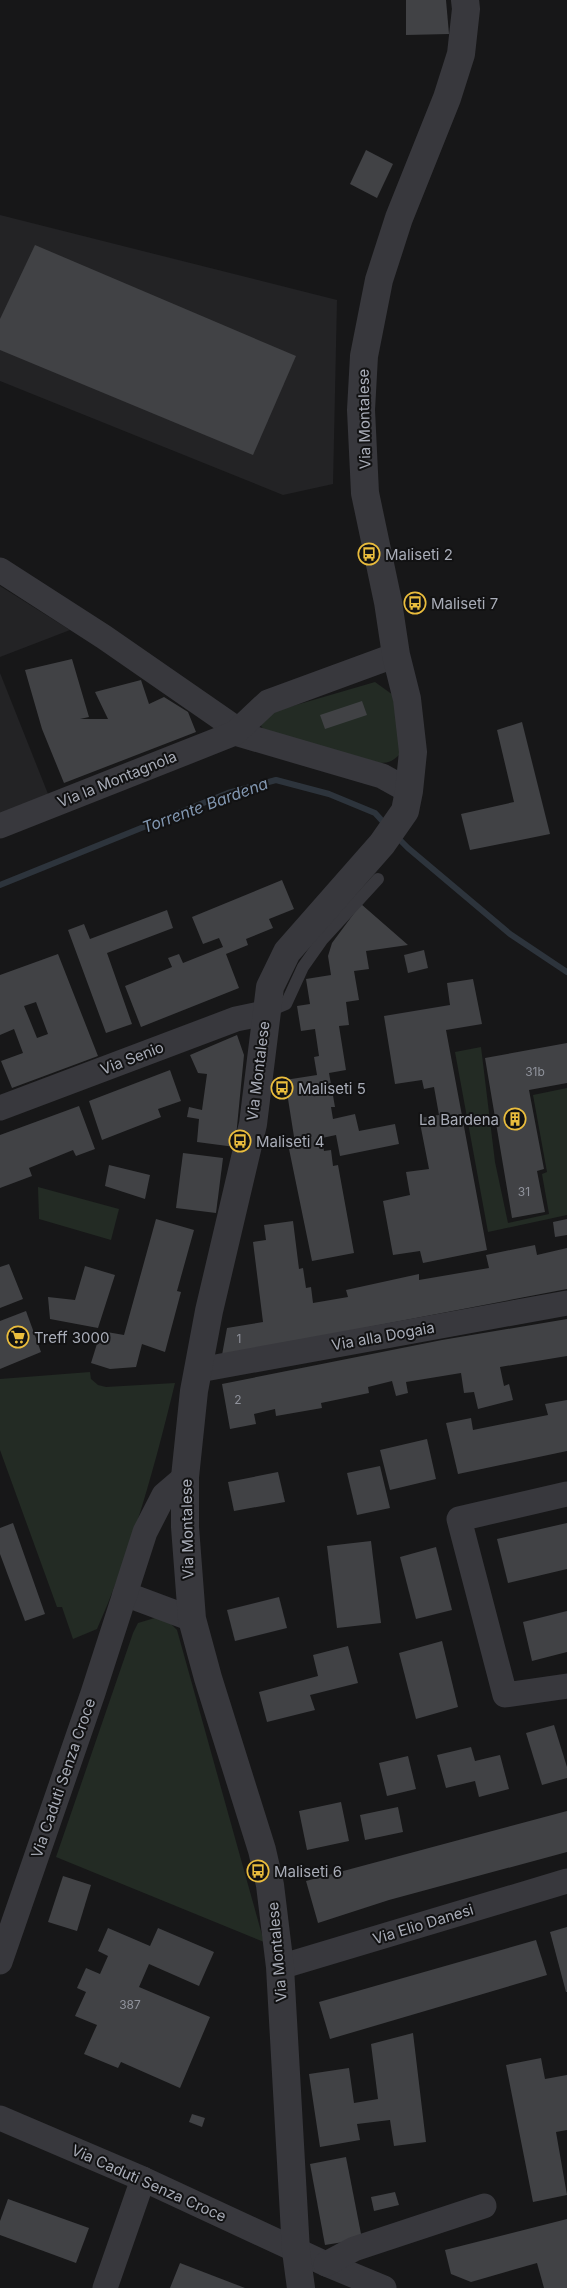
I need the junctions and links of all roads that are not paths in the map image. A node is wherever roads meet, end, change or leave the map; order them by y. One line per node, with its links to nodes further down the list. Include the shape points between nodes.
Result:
1 (465, 0): 3 (street, Via Montalese, via 461,54 379,280 364,356 361,410 366,493)
2 (0, 570): 4 (street, via 231,725)
3 (396, 655): 4 (street, via 268,702); 5 (street, Via Montalese, via 407,700 413,752)
4 (235, 733): 5 (street, via 382,776); 6 (street, Via la Montagnola)
5 (407, 801): 8 (street, Via Montalese, via 382,844 287,952 270,987)
6 (0, 826)
7 (378, 879): 8 (lane, via 322,940 303,967 286,1004)
8 (265, 1013): 9 (street, Via Senio, via 236,1019); 11 (street, Via Montalese, via 253,1124)
9 (0, 1108)
10 (567, 1303): 11 (street, Via alla Dogaia)
11 (199, 1370): 12 (street, Via Montalese)
12 (185, 1477): 14 (street, Via Caduti Senza Croce, via 164,1495 153,1513); 15 (street, Via Montalese, via 185,1528)
13 (567, 1494): 16 (street, via 459,1519 505,1695)
14 (125, 1594): 15 (street); 18 (street, Via Caduti Senza Croce)
15 (192, 1619): 19 (street, Via Montalese, via 262,1850 270,1885)
16 (567, 1686)
17 (567, 1881): 19 (street, Via Elio Danesi)
18 (0, 1962)
19 (280, 1967): 23 (street, Via Montalese)
20 (0, 2118): 21 (street, Via Caduti Senza Croce)
21 (143, 2179): 23 (street, Via Caduti Senza Croce); 26 (street)
22 (484, 2206): 24 (street, via 354,2249)
23 (296, 2251): 24 (street, Via Caduti Senza Croce); 27 (street, Via Montalese)
24 (326, 2264): 25 (street, Via Caduti Senza Croce)
25 (353, 2284): 28 (street, Via Caduti Senza Croce)
26 (105, 2288)
27 (301, 2288)
28 (384, 2288)

